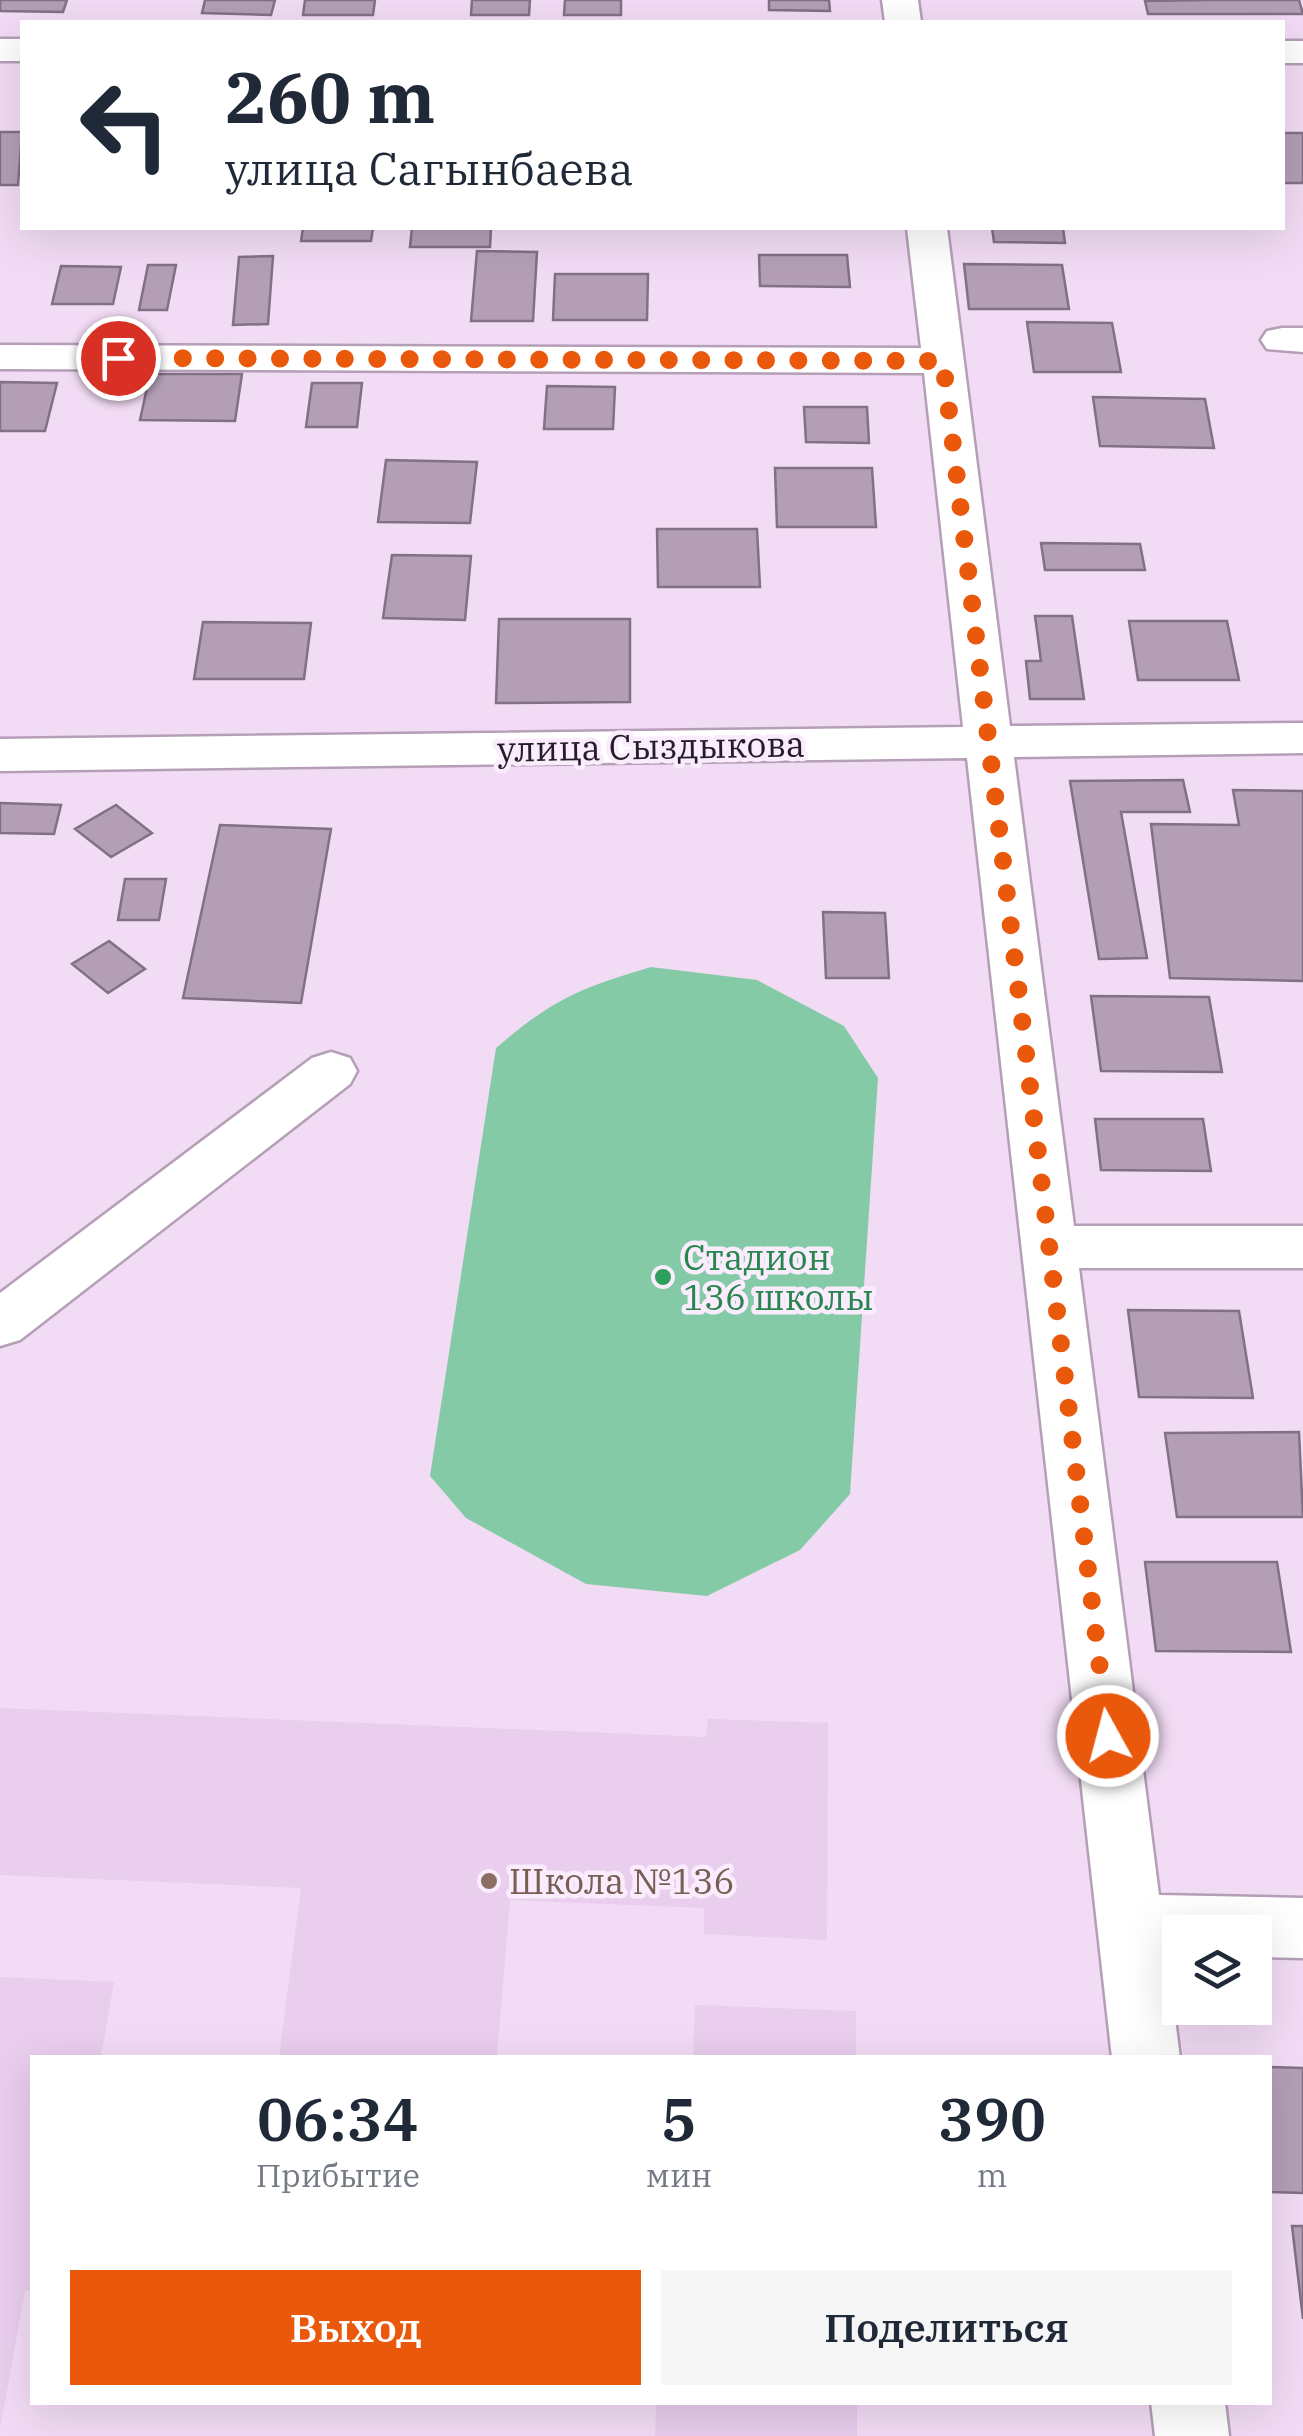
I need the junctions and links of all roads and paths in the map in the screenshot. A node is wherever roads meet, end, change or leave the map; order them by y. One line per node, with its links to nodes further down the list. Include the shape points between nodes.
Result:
1 (927, 230): 3 (street)
2 (0, 357): 3 (street)
3 (943, 361): 5 (street)
4 (1303, 738): 5 (street, улица Сыздыкова)
5 (988, 742): 6 (street, улица Сыздыкова); 8 (street)
6 (0, 755)
7 (331, 1071): 10 (street)
8 (1049, 1247): 9 (street); 11 (street)
9 (1303, 1247)
10 (0, 1324)
11 (1130, 1924): 12 (street); 13 (street)
12 (1303, 1928)
13 (1146, 2055)
14 (1188, 2405): 15 (street)
15 (1192, 2436)

